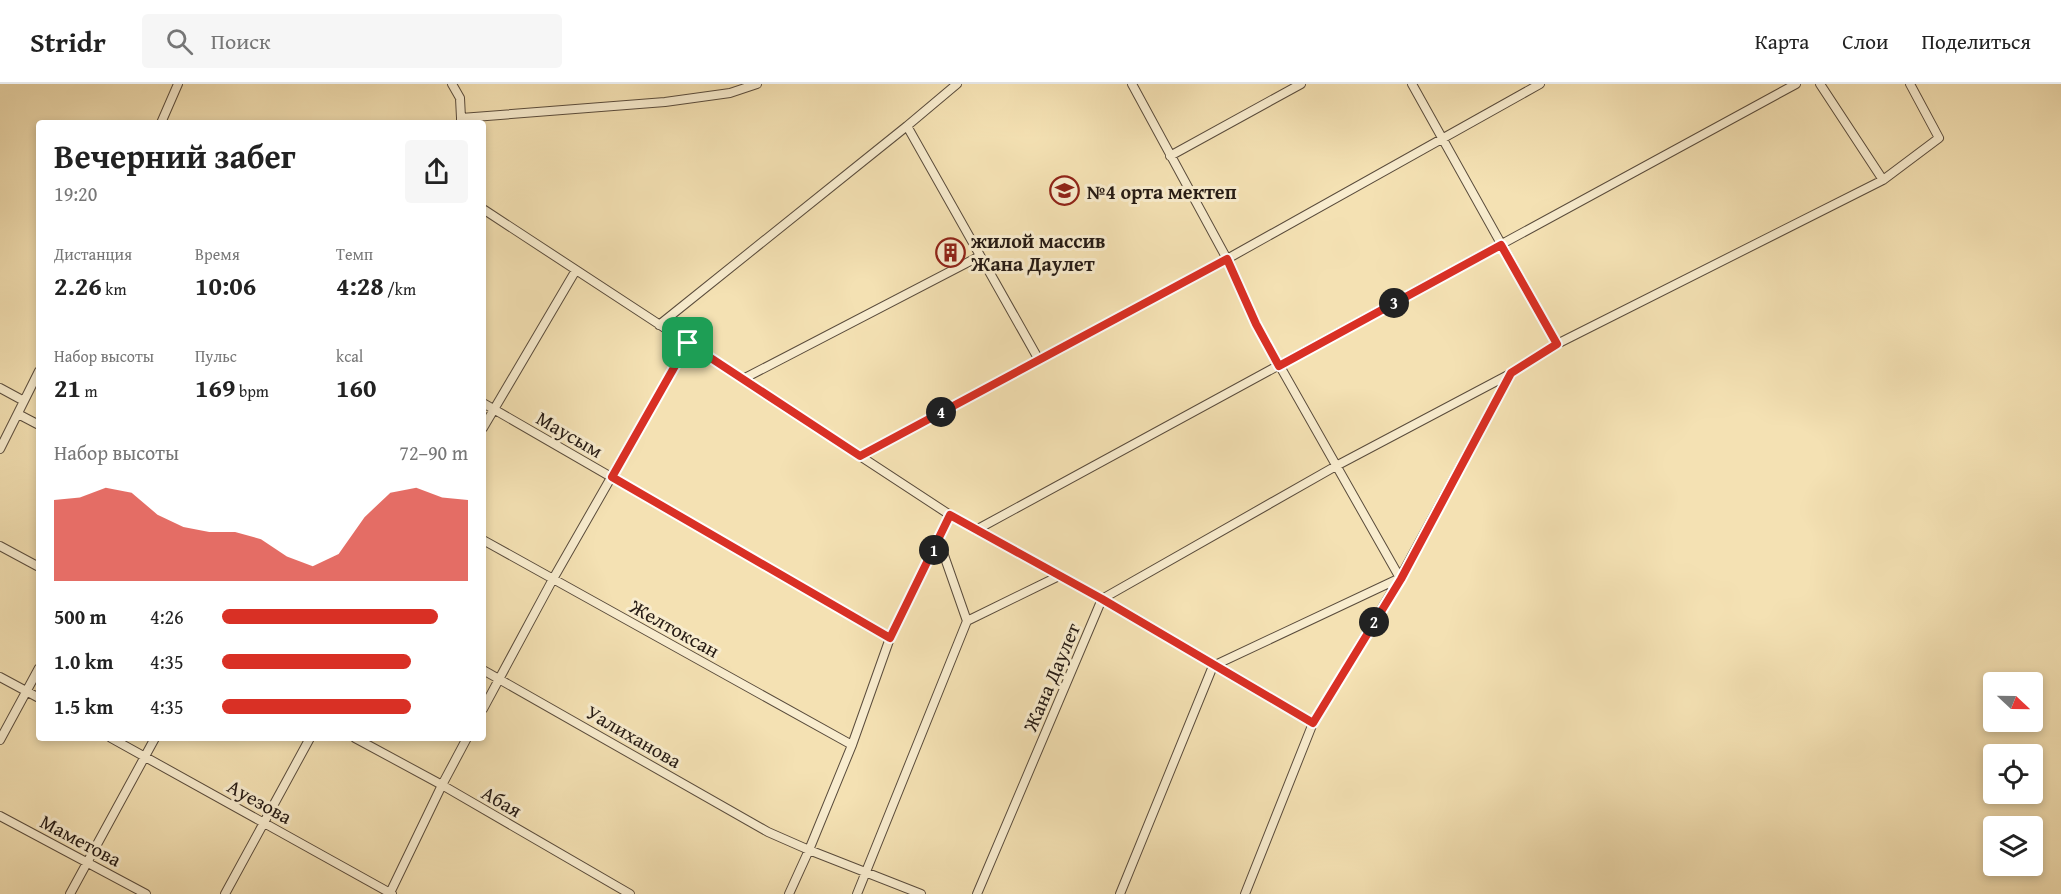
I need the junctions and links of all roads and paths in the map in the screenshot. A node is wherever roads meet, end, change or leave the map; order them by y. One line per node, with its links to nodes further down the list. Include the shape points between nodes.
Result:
1 (178, 84): 12 (street)
2 (452, 84): 13 (street, via 460,98)
3 (758, 84): 14 (street, via 730,93 664,102)
4 (957, 84): 15 (street)
5 (1132, 84): 17 (street)
6 (1301, 84): 17 (street)
7 (1412, 84): 16 (street)
8 (1540, 84): 16 (street)
9 (1796, 84): 20 (street)
10 (1820, 84): 18 (street)
11 (1911, 85): 18 (street, via 1939,138)
12 (162, 120)
13 (461, 120)
14 (472, 120)
15 (907, 126): 21 (street); 24 (street)
16 (1443, 138): 20 (street); 22 (street)
17 (1170, 156): 22 (street)
18 (1882, 180): 26 (street)
19 (486, 211): 23 (street)
20 (1501, 245): 26 (street); 28 (street)
21 (980, 256): 27 (street); 31 (street)
22 (1227, 259): 27 (street); 28 (street)
23 (576, 270): 24 (street); 35 (street)
24 (659, 325): 25 (street)
25 (688, 343): 31 (street); 42 (street)
26 (1557, 344): 29 (street)
27 (1039, 360): 40 (street)
28 (1279, 366): 41 (street); 44 (street)
29 (1511, 373): 41 (street); 51 (street)
30 (36, 377): 33 (street)
31 (743, 379): 40 (street)
32 (0, 388): 33 (street)
33 (24, 401): 36 (street)
34 (486, 405): 35 (street, Маусым)
35 (494, 410): 38 (street); 42 (street, Маусым)
36 (18, 414): 37 (street); 39 (street)
37 (36, 423)
38 (486, 423)
39 (0, 449)
40 (860, 456): 43 (street)
41 (1336, 466): 51 (street); 52 (street)
42 (612, 477): 50 (street); 54 (street, Маусым)
43 (950, 515): 44 (street); 45 (street)
44 (976, 530): 49 (street)
45 (939, 541): 53 (street); 54 (street)
46 (486, 542): 50 (street, Желтоксан)
47 (0, 546): 48 (street)
48 (36, 565)
49 (1059, 576): 52 (street); 53 (street)
50 (553, 579): 59 (street); 70 (street, Желтоксан)
51 (1401, 579): 55 (street); 63 (street)
52 (1102, 599): 55 (street); 86 (street, Жана Даулет)
53 (967, 621): 77 (street)
54 (890, 638): 70 (street)
55 (1213, 666): 63 (street); 87 (street)
56 (486, 672): 59 (street, Уалиханова)
57 (36, 674): 60 (street)
58 (0, 677): 60 (street)
59 (500, 679): 62 (street); 75 (street, Уалиханова, via 768,832)
60 (27, 691): 61 (street); 64 (street)
61 (36, 696)
62 (486, 704)
63 (1313, 723): 88 (street)
64 (0, 740)
65 (116, 741): 71 (street, Ауезова)
66 (152, 741): 71 (street)
67 (308, 741): 74 (street)
68 (360, 741): 72 (street, Абая)
69 (465, 741): 72 (street)
70 (852, 745): 75 (street)
71 (144, 756): 74 (street, Ауезова); 76 (street)
72 (441, 785): 78 (street); 82 (street, Абая)
73 (0, 816): 76 (street, Маметова)
74 (264, 823): 78 (street, Ауезова); 81 (street)
75 (809, 850): 77 (street, Уалиханова); 83 (street)
76 (87, 862): 79 (street); 80 (street, Маметова)
77 (866, 872): 84 (street); 85 (street, Уалиханова)
78 (391, 893)
79 (70, 894)
80 (146, 894)
81 (225, 894)
82 (630, 894)
83 (789, 894)
84 (857, 894)
85 (921, 894)
86 (977, 894)
87 (1120, 894)
88 (1245, 894)

